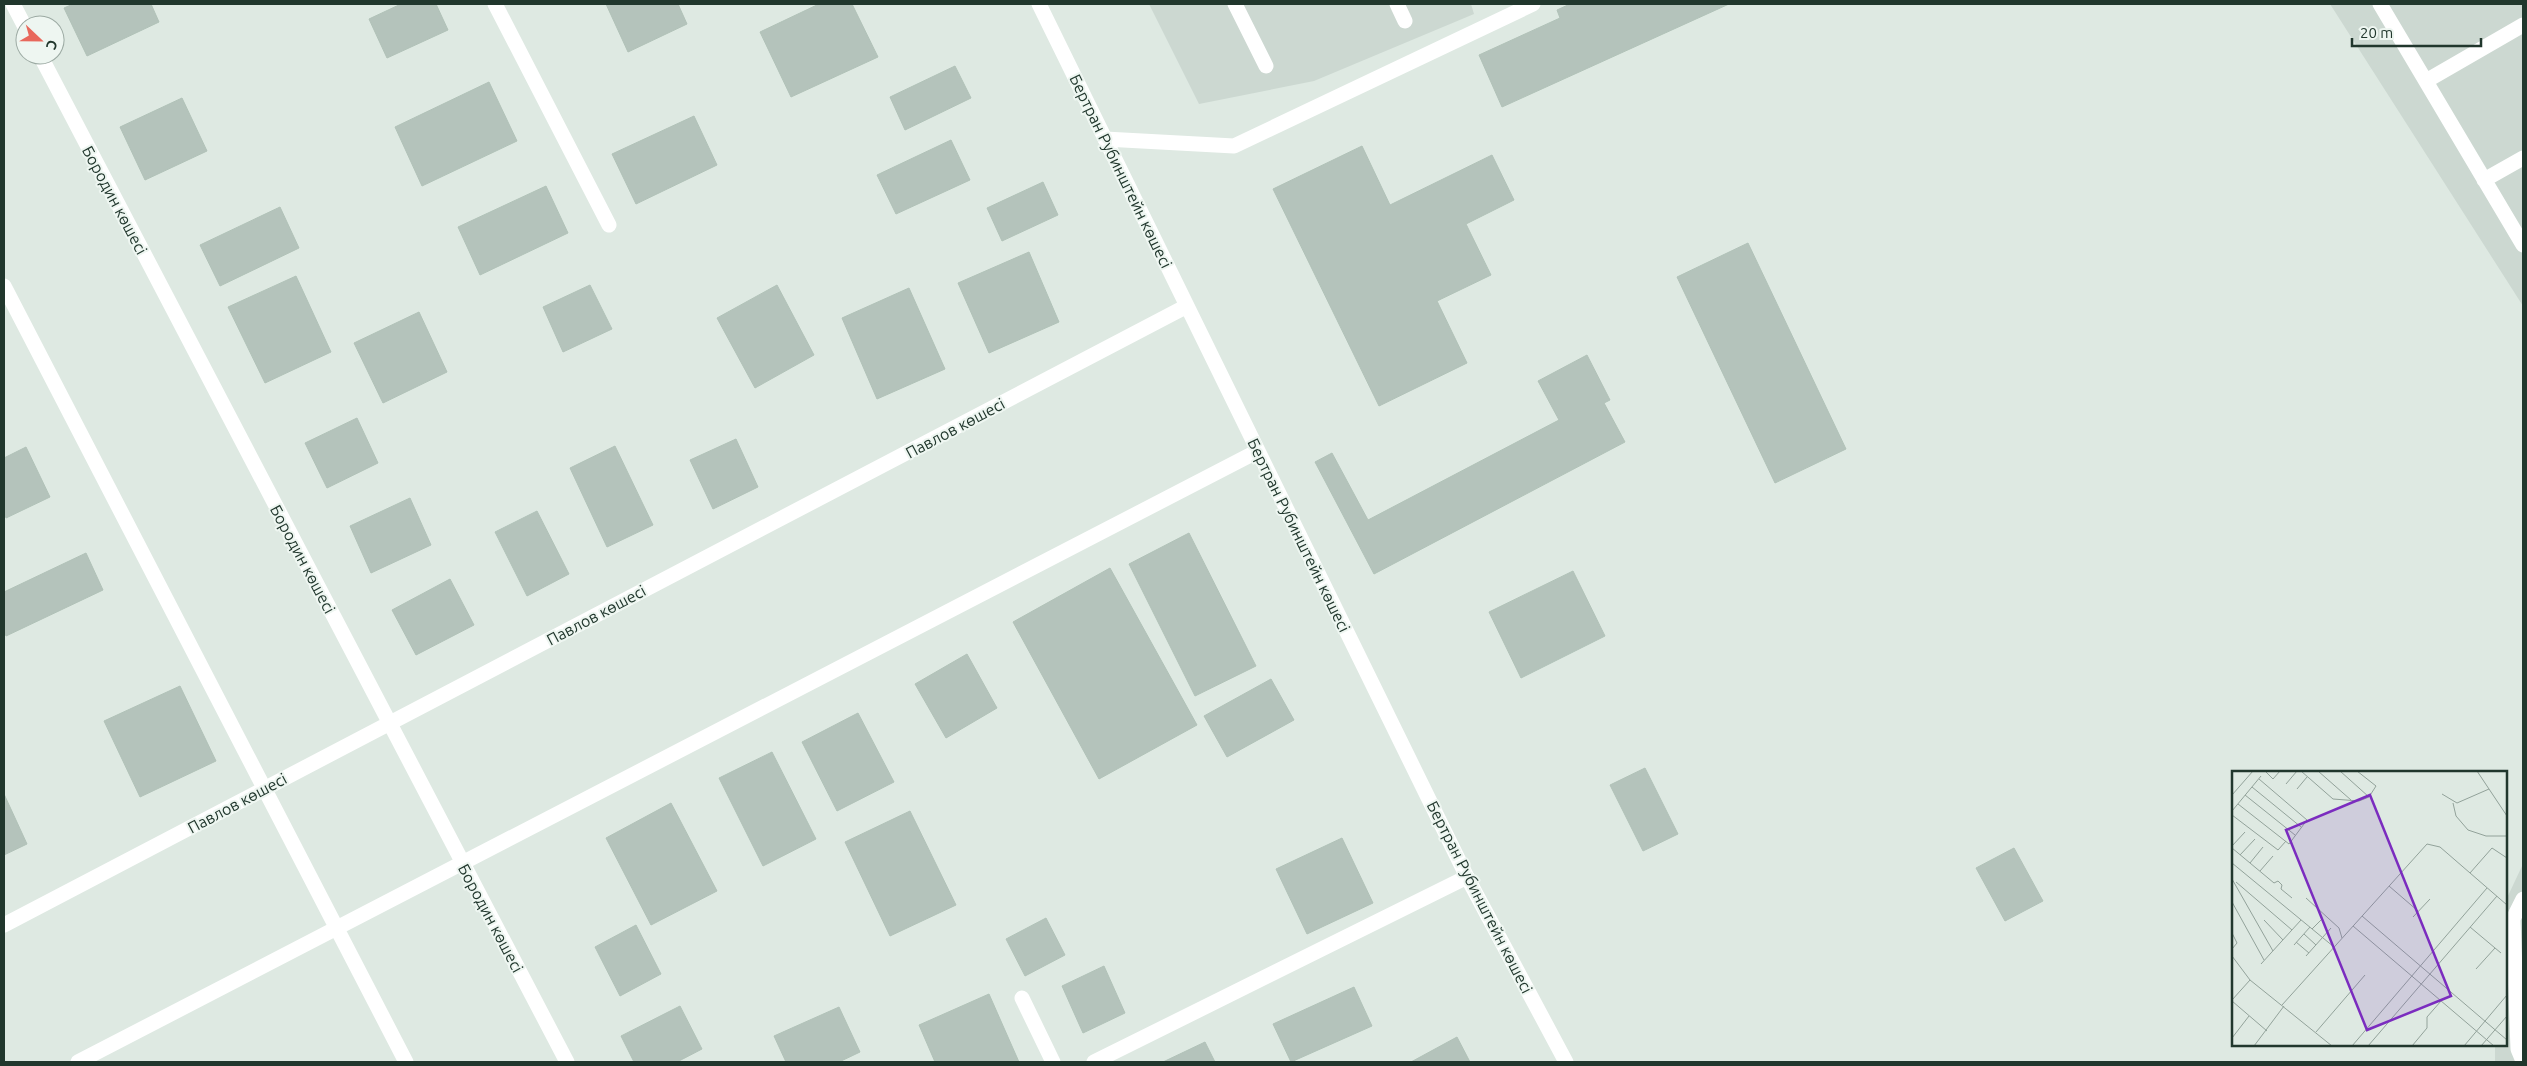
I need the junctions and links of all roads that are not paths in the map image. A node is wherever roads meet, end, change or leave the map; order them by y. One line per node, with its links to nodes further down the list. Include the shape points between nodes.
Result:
1 (494, 4): 15 (street)
2 (1235, 4): 10 (street)
3 (1397, 4): 7 (street)
4 (1533, 4): 12 (street, via 1234,146)
5 (2380, 4): 11 (street)
6 (1042, 5): 12 (street, Бертран Рубинштейн көшесі)
7 (1405, 21)
8 (2523, 25): 11 (street)
9 (45, 65): 20 (street, Бородин көшесі)
10 (1266, 66)
11 (2426, 80): 14 (street)
12 (1105, 139): 18 (street, Бертран Рубинштейн көшесі)
13 (2523, 158): 14 (street)
14 (2484, 180): 16 (street)
15 (609, 225)
16 (2523, 245)
17 (4, 286): 21 (street)
18 (1188, 306): 19 (street, Бертран Рубинштейн көшесі); 20 (street, Павлов көшесі)
19 (1258, 451): 22 (street); 23 (street, Бертран Рубинштейн көшесі)
20 (389, 723): 21 (street, Павлов көшесі); 22 (street, Бородин көшесі)
21 (264, 788): 25 (street, Павлов көшесі); 26 (street)
22 (462, 863): 26 (street); 31 (street, Бородин көшесі)
23 (1467, 876): 33 (street); 34 (street, Бертран Рубинштейн көшесі)
24 (2523, 899): 28 (street, via 2513,919)
25 (4, 925)
26 (336, 928): 29 (street); 30 (street)
27 (1022, 998): 32 (street)
28 (2521, 1052)
29 (78, 1062)
30 (406, 1062)
31 (566, 1062)
32 (1053, 1062)
33 (1094, 1062)
34 (1566, 1062)

